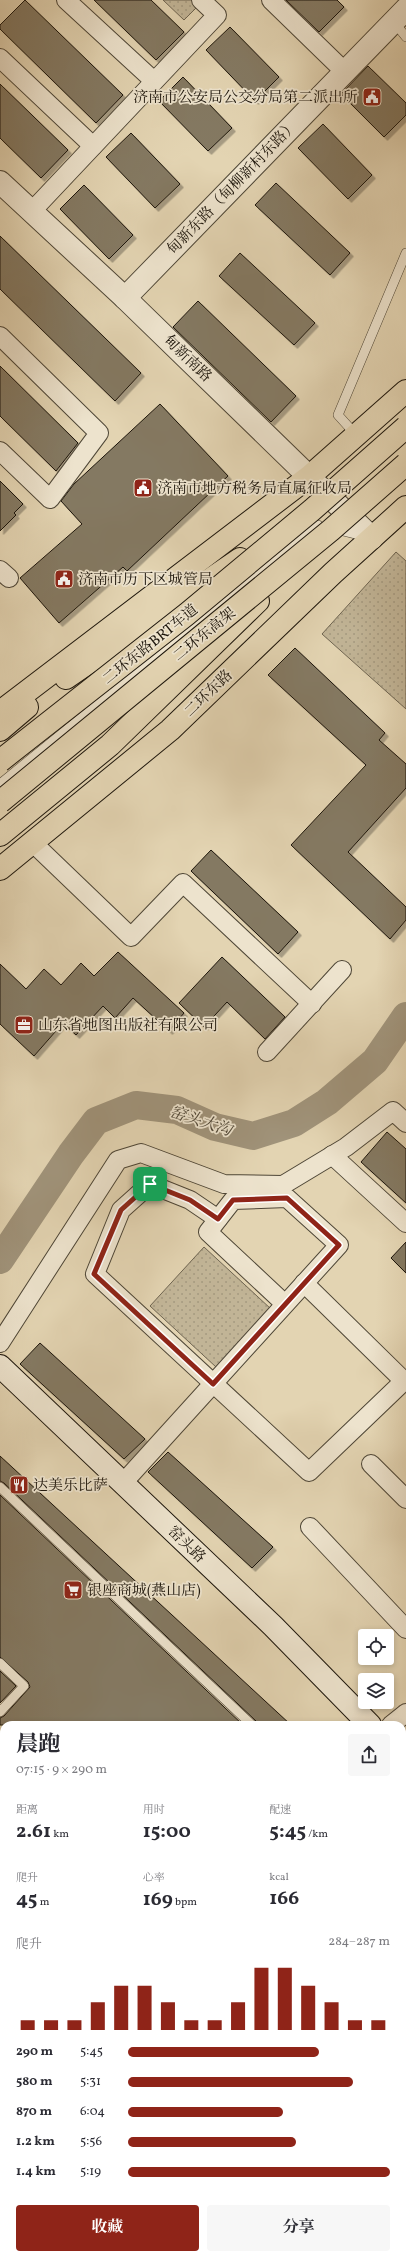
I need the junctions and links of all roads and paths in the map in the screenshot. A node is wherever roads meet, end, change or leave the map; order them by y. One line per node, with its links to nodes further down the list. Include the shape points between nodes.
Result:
1 (66, 0): 7 (street)
2 (201, 0): 7 (street, via 217,15)
3 (271, 0): 6 (street)
4 (402, 22): 6 (street, 甸新东路（甸柳新村东路）)
5 (0, 58): 8 (street)
6 (344, 71): 12 (street, 甸新东路（甸柳新村东路）)
7 (154, 81): 8 (street)
8 (93, 146): 10 (street)
9 (0, 182): 10 (street, 甸新南路)
10 (32, 211): 12 (street, 甸新南路)
11 (406, 253): 16 (lane, via 338,415)
12 (125, 298): 19 (street, 甸新南路)
13 (0, 336): 17 (street, via 99,433 50,499)
14 (406, 391): 16 (highway)
15 (406, 427): 21 (highway, 二环东高架, bridge)
16 (356, 435): 19 (highway)
17 (0, 451)
18 (406, 464): 21 (highway, 二环东高架, bridge)
19 (310, 476): 21 (lane); 22 (street, 甸新南路); 23 (highway)
20 (406, 507): 22 (highway, 二环东路)
21 (320, 522): 22 (lane); 24 (highway, bridge, via 45,693); 25 (highway, 二环东高架, bridge, via 187,614); 26 (lane, 二环东路BRT车道); 27 (highway, 二环东高架, bridge); 28 (highway, bridge, via 110,744)
22 (372, 538): 29 (highway, 二环东路, via 170,730)
23 (0, 712)
24 (0, 730)
25 (0, 762)
26 (0, 784)
27 (0, 802)
28 (0, 835)
29 (32, 842): 30 (highway, 二环东路); 32 (street, via 131,937 183,882)
30 (0, 869)
31 (342, 970): 32 (street)
32 (312, 1004): 33 (street)
33 (267, 1052)
34 (406, 1123): 35 (street, via 393,1111)
35 (332, 1155): 37 (street); 40 (street, via 283,1185 224,1184 141,1153 118,1160)
36 (218, 1219): 38 (street, via 233,1200 287,1198 339,1245); 39 (street, via 208,1232); 42 (street, via 190,1200 150,1184 121,1210 94,1274)
37 (406, 1223)
38 (304, 1283): 39 (street); 42 (street, via 404,1382 309,1472)
39 (285, 1304): 42 (street)
40 (0, 1343)
41 (0, 1366): 44 (street, 窑头路)
42 (213, 1384): 44 (street)
43 (371, 1464): 46 (street)
44 (123, 1483): 53 (street, 窑头路, via 273,1626)
45 (0, 1488): 52 (lane)
46 (406, 1499)
47 (310, 1527): 48 (street)
48 (406, 1629)
49 (0, 1663): 50 (lane, via 24,1686)
50 (0, 1712)
51 (406, 1712): 54 (street)
52 (248, 1721)
53 (366, 1721)
54 (396, 1721)
55 (406, 1870): 56 (lane)
56 (406, 1889)

